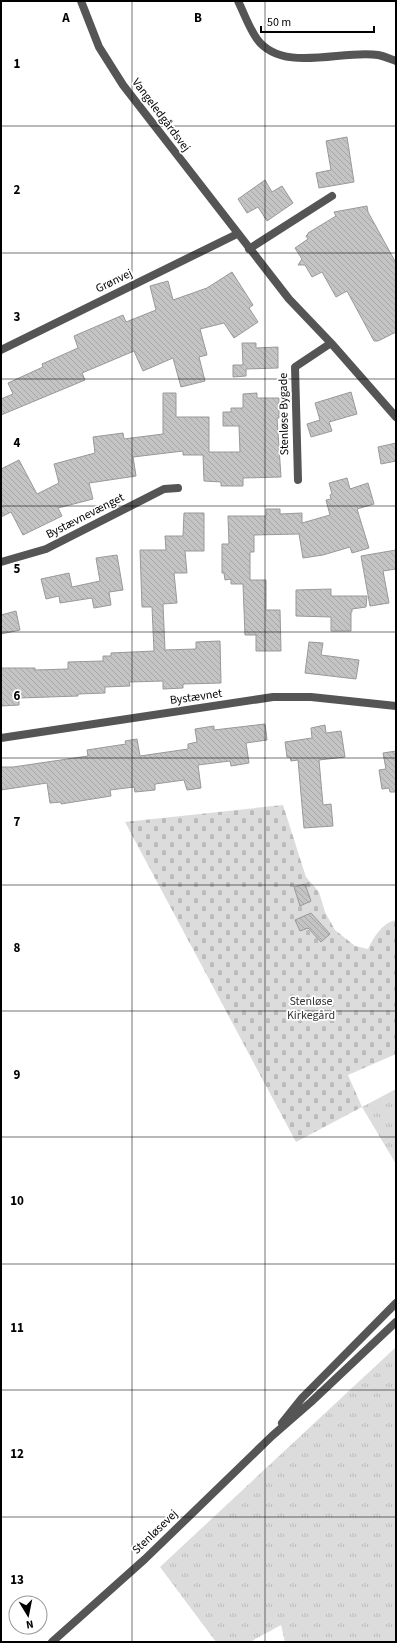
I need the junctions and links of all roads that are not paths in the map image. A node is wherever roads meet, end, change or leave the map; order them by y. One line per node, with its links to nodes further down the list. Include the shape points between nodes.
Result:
1 (81, 1): 5 (street, Vangeledgårdsvej, via 99,47 123,85)
2 (238, 1): 3 (street, via 258,40 269,50 299,57 378,55)
3 (396, 61)
4 (332, 196): 6 (street)
5 (237, 234): 6 (street); 8 (street, Grønvej)
6 (249, 249): 7 (street)
7 (331, 343): 9 (street); 10 (street, Stenløse Bygade, via 295,367)
8 (1, 350)
9 (396, 417)
10 (298, 480)
11 (178, 488): 12 (street, Bystævnevænget, via 164,489 46,549)
12 (1, 562)
13 (396, 706): 14 (street, Bystævnet, via 311,697 273,697)
14 (1, 738)
15 (396, 1303): 17 (street, Stenløsevej, via 302,1398)
16 (396, 1322): 17 (street, Stenløsevej)
17 (272, 1436): 18 (street, Stenløsevej, via 145,1559)
18 (52, 1642)

